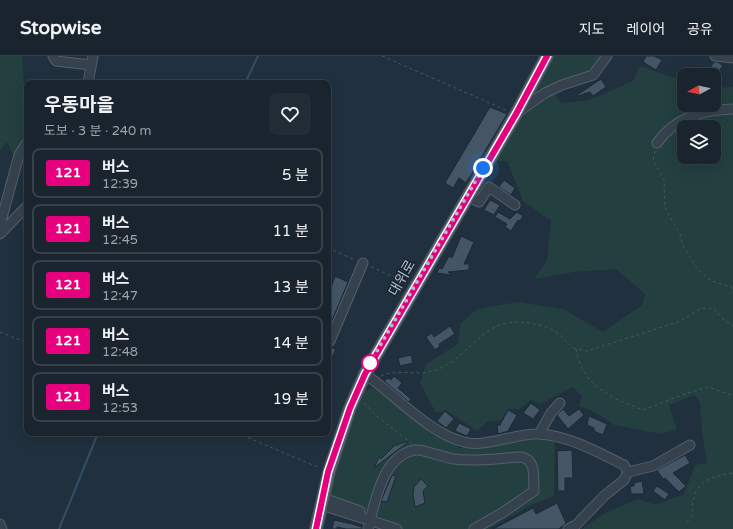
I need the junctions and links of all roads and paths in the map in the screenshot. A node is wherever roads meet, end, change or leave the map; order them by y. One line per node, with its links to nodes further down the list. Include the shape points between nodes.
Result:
1 (53, 56): 7 (street, via 56,61)
2 (382, 56): 10 (path)
3 (547, 56): 10 (main road, 대위로)
4 (607, 56): 10 (street, via 593,75 545,93)
5 (715, 56): 6 (street)
6 (733, 58)
7 (92, 61): 8 (street)
8 (89, 80)
9 (733, 109): 11 (street, via 696,113 661,137)
10 (516, 114): 13 (main road, 대위로)
11 (657, 144): 21 (path, via 653,161 664,179 665,208 680,234 682,244 698,270 712,281 731,287)
12 (24, 147): 16 (street, via 19,155)
13 (467, 196): 14 (street, via 479,202 489,188); 20 (main road, 대위로)
14 (515, 205)
15 (24, 209): 17 (street)
16 (0, 225)
17 (0, 234)
18 (331, 249): 19 (path)
19 (363, 263): 20 (path); 24 (street)
20 (414, 286): 27 (main road, 대위로)
21 (733, 293)
22 (733, 326): 26 (path, via 713,308 700,308 681,321 587,351)
23 (0, 332): 25 (path)
24 (331, 339)
25 (24, 342)
26 (575, 348): 27 (path, via 544,326 507,323 491,328 453,361 435,371); 28 (path, via 578,363 593,384 617,400 643,410 708,387)
27 (369, 377): 29 (main road, 대위로); 31 (street, via 450,438 466,443)
28 (733, 397)
29 (354, 398): 34 (path, via 366,404 371,412 400,433); 35 (main road, 대위로)
30 (560, 403): 31 (street)
31 (539, 434): 36 (street, via 574,441 624,465)
32 (244, 436): 35 (path)
33 (690, 445): 36 (street, via 653,466)
34 (416, 450): 39 (street, via 391,464); 46 (street, via 453,459 521,457 528,458 533,464 534,490)
35 (328, 472): 38 (main road, 대위로)
36 (628, 472): 47 (street, via 624,480 604,496 576,525)
37 (733, 473): 40 (path, via 715,476 701,483 692,499 692,516)
38 (322, 502): 39 (street, via 360,511 359,517); 43 (main road, 대위로)
39 (370, 519): 44 (street); 45 (street)
40 (687, 522)
41 (0, 524): 42 (street)
42 (2, 529)
43 (316, 529)
44 (368, 529)
45 (397, 529)
46 (474, 529)
47 (568, 529)

